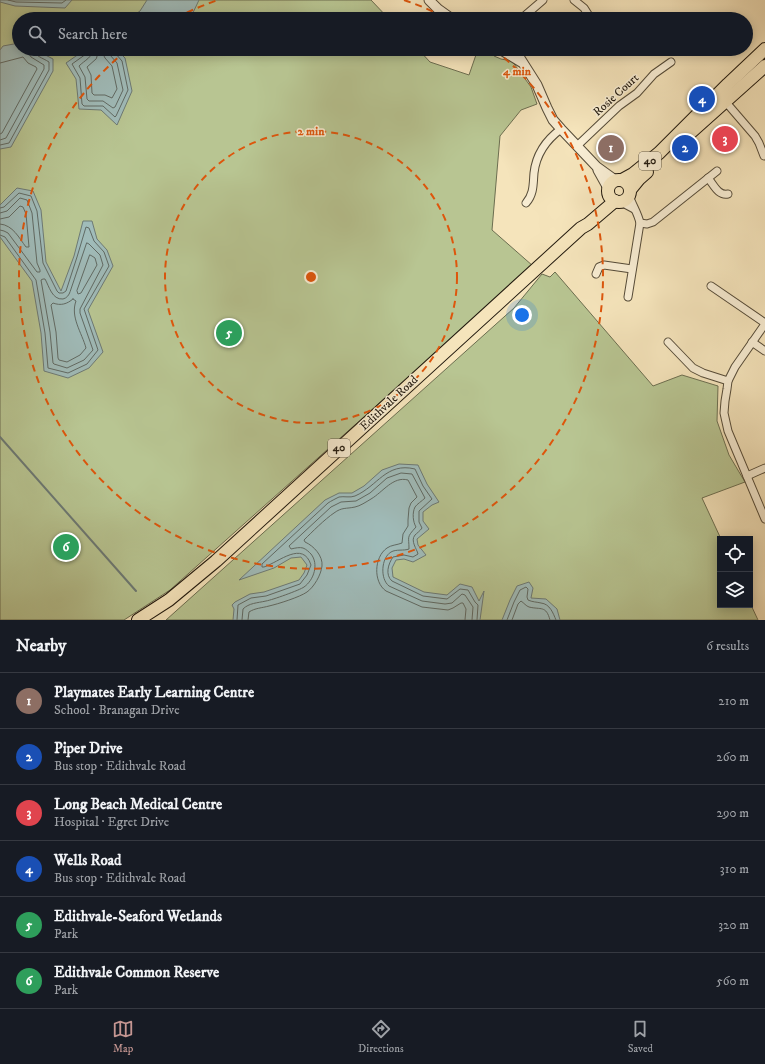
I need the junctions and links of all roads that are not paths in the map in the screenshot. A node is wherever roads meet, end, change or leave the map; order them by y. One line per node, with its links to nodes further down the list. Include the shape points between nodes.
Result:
1 (429, 0): 4 (street)
2 (543, 0): 5 (street)
3 (574, 0): 6 (street)
4 (442, 12)
5 (529, 12)
6 (587, 12)
7 (765, 49): 13 (highway, Edithvale Road / 40)
8 (512, 56): 10 (street)
9 (519, 56): 10 (street)
10 (522, 62): 14 (street)
11 (671, 62): 15 (street, Rosie Court, via 654,74 637,93 619,106)
12 (765, 66): 13 (highway, Edithvale Road / 40)
13 (721, 98): 16 (street, via 755,136 761,147); 19 (highway, Edithvale Road / 40, via 646,172)
14 (561, 129): 15 (street); 21 (street, via 549,139 538,156 532,192)
15 (577, 146): 19 (street)
16 (762, 157)
17 (717, 171): 18 (street)
18 (708, 178): 20 (street, via 720,194); 22 (street, via 653,222)
19 (619, 191): 22 (street, via 634,209); 35 (highway, Edithvale Road / 40, via 603,200 581,228 216,561 168,600)
20 (728, 194)
21 (526, 203)
22 (640, 223): 23 (street)
23 (632, 269): 24 (street, via 604,265 599,267); 26 (street)
24 (596, 274)
25 (712, 286): 27 (street)
26 (628, 297)
27 (765, 324): 29 (street)
28 (668, 342): 31 (street, via 693,368)
29 (752, 342): 30 (street); 31 (street)
30 (765, 351)
31 (728, 381): 33 (street, via 724,413 726,425)
32 (765, 468): 33 (street)
33 (747, 476): 34 (street)
34 (765, 519)
35 (138, 620)

